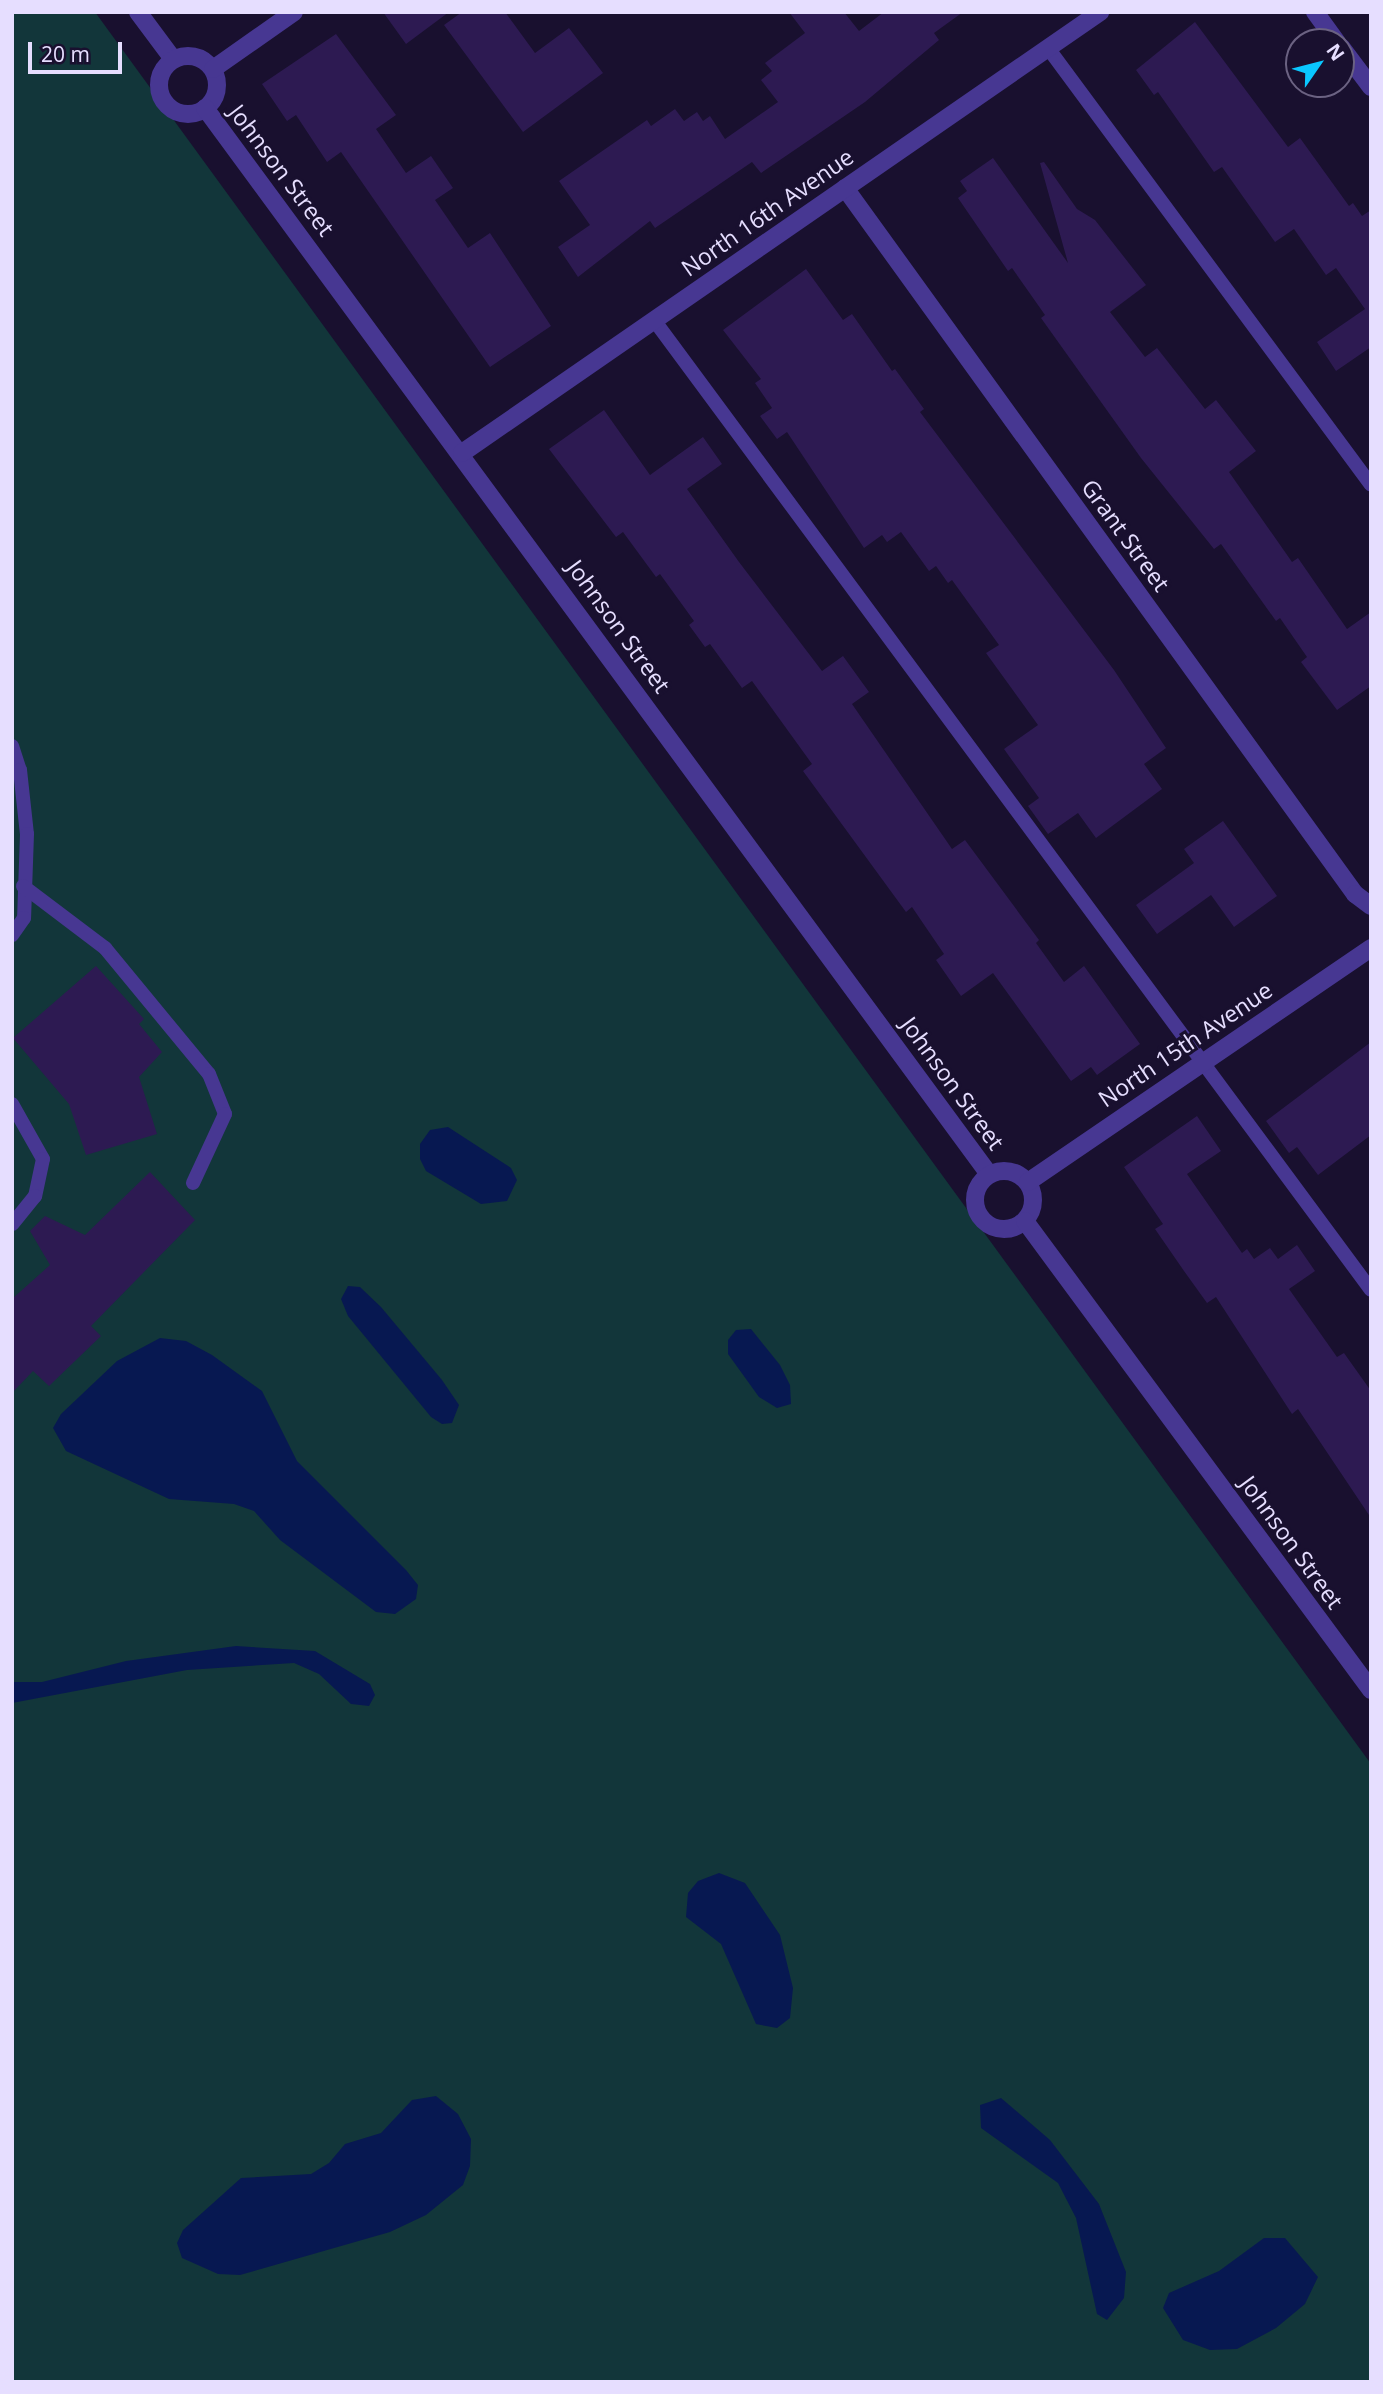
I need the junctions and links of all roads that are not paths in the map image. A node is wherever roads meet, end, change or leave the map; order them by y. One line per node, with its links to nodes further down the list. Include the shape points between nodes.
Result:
1 (138, 12): 7 (street)
2 (294, 12): 9 (street)
3 (1100, 12): 6 (street, North 16th Avenue)
4 (1315, 12): 5 (street)
5 (1327, 28)
6 (1048, 48): 12 (street, North 16th Avenue); 15 (lane)
7 (173, 59): 9 (street, via 200,57); 11 (street, via 160,73 164,101 180,113)
8 (1355, 66): 10 (street)
9 (213, 69): 11 (street, via 218,88)
10 (1371, 87)
11 (205, 108): 14 (street, Johnson Street)
12 (845, 188): 13 (street, North 16th Avenue); 18 (street, Grant Street, via 1355,894)
13 (654, 320): 14 (street, North 16th Avenue); 21 (lane)
14 (462, 453): 23 (street, Johnson Street)
15 (1371, 485)
16 (12, 746): 17 (lane, via 20,770 27,834)
17 (23, 886): 19 (lane, via 24,918); 25 (lane, via 105,948 209,1074 225,1114)
18 (1371, 906)
19 (12, 935)
20 (1371, 948): 21 (street, North 15th Avenue)
21 (1202, 1061): 24 (street, North 15th Avenue); 28 (lane)
22 (12, 1104): 27 (lane, via 43,1159 36,1196)
23 (989, 1174): 24 (street, via 1006,1170); 26 (street, via 976,1192 982,1219 1007,1229)
24 (1028, 1182): 26 (street, via 1034,1205)
25 (192, 1183)
26 (1025, 1221): 29 (street, Johnson Street)
27 (12, 1224)
28 (1371, 1290)
29 (1371, 1690)

